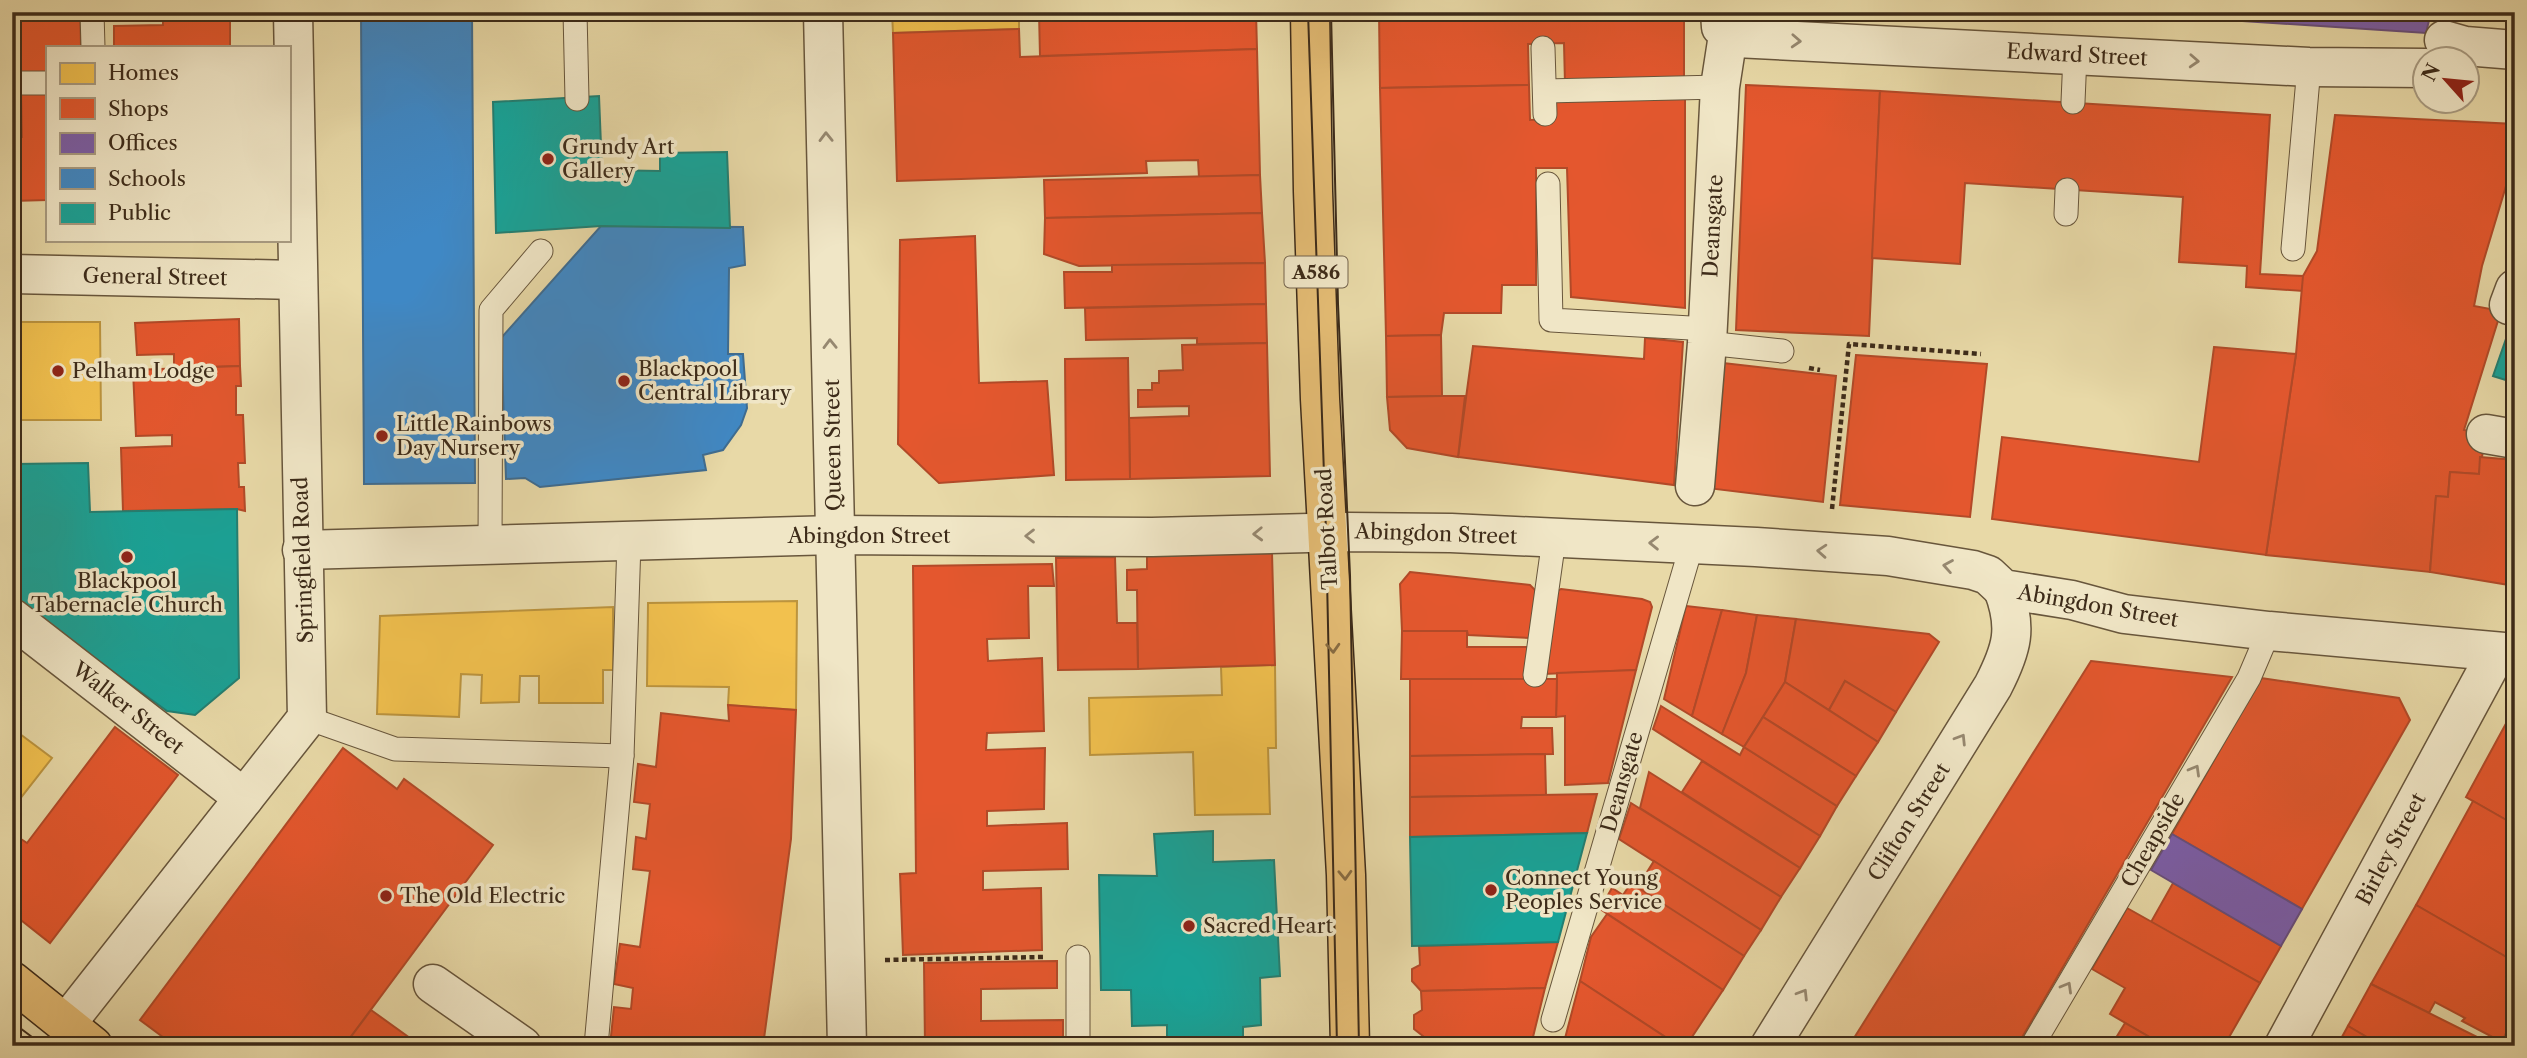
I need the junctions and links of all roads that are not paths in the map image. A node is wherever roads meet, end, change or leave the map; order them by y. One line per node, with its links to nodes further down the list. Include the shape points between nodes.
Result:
1 (92, 12): 8 (lane)
2 (293, 12): 24 (street, Springfield Road)
3 (575, 12): 16 (lane)
4 (823, 12): 29 (street, Queen Street, one-way to 4)
5 (1310, 12): 28 (main road, Talbot Road / A586)
6 (1724, 24): 11 (street, Edward Street, one-way to 11, via 1741,38); 15 (street, Deansgate)
7 (2439, 45): 10 (street, Edward Street); 12 (street, Edward Street, via 2417,69)
8 (93, 46)
9 (1543, 48): 15 (lane, via 1545,103)
10 (2515, 50)
11 (2075, 55): 12 (street, Edward Street, one-way to 12); 17 (lane)
12 (2309, 67): 21 (lane)
13 (12, 83): 14 (lane)
14 (46, 83)
15 (1720, 87): 25 (street, Deansgate)
16 (577, 99)
17 (2073, 103)
18 (1548, 184): 25 (lane, via 1551,320)
19 (2067, 190): 20 (lane)
20 (2066, 214)
21 (2293, 250)
22 (541, 251): 33 (lane, via 491,310)
23 (12, 274): 24 (street, General Street)
24 (297, 280): 34 (street, Springfield Road)
25 (1708, 336): 26 (lane); 27 (street, Deansgate)
26 (1782, 351)
27 (1695, 486)
28 (1326, 532): 29 (street, Abingdon Street, one-way to 29, via 1152,537); 30 (street, Abingdon Street); 52 (main road, Talbot Road / A586, one-way to 52, via 1346,875)
29 (835, 535): 31 (street, Abingdon Street); 50 (street, Queen Street)
30 (1554, 539): 32 (street, Abingdon Street, one-way to 30); 39 (lane)
31 (629, 542): 33 (street, Abingdon Street); 41 (lane)
32 (1692, 544): 35 (street, Abingdon Street, one-way to 32, via 1988,575 1973,570 1888,556); 46 (lane, Deansgate)
33 (490, 545): 34 (street, Abingdon Street)
34 (302, 550): 40 (street, Springfield Road)
35 (2003, 589): 37 (street, Abingdon Street, via 2124,614); 53 (street, Clifton Street, one-way to 35, via 1993,686 2013,634)
36 (12, 618): 42 (street, Walker Street)
37 (2269, 631): 38 (street, Abingdon Street); 54 (lane, Cheapside, one-way to 37, via 2249,678)
38 (2506, 653): 55 (street, Birley Street)
39 (1535, 675)
40 (307, 718): 41 (lane, via 395,749); 42 (street)
41 (622, 756): 49 (lane)
42 (244, 798): 47 (street)
43 (1078, 957): 51 (lane)
44 (12, 981): 47 (main road)
45 (433, 984): 48 (street)
46 (1553, 1020)
47 (79, 1035)
48 (522, 1046)
49 (596, 1046)
50 (847, 1046)
51 (1078, 1046)
52 (1350, 1046)
53 (1770, 1046)
54 (2032, 1046)
55 (2284, 1046)

